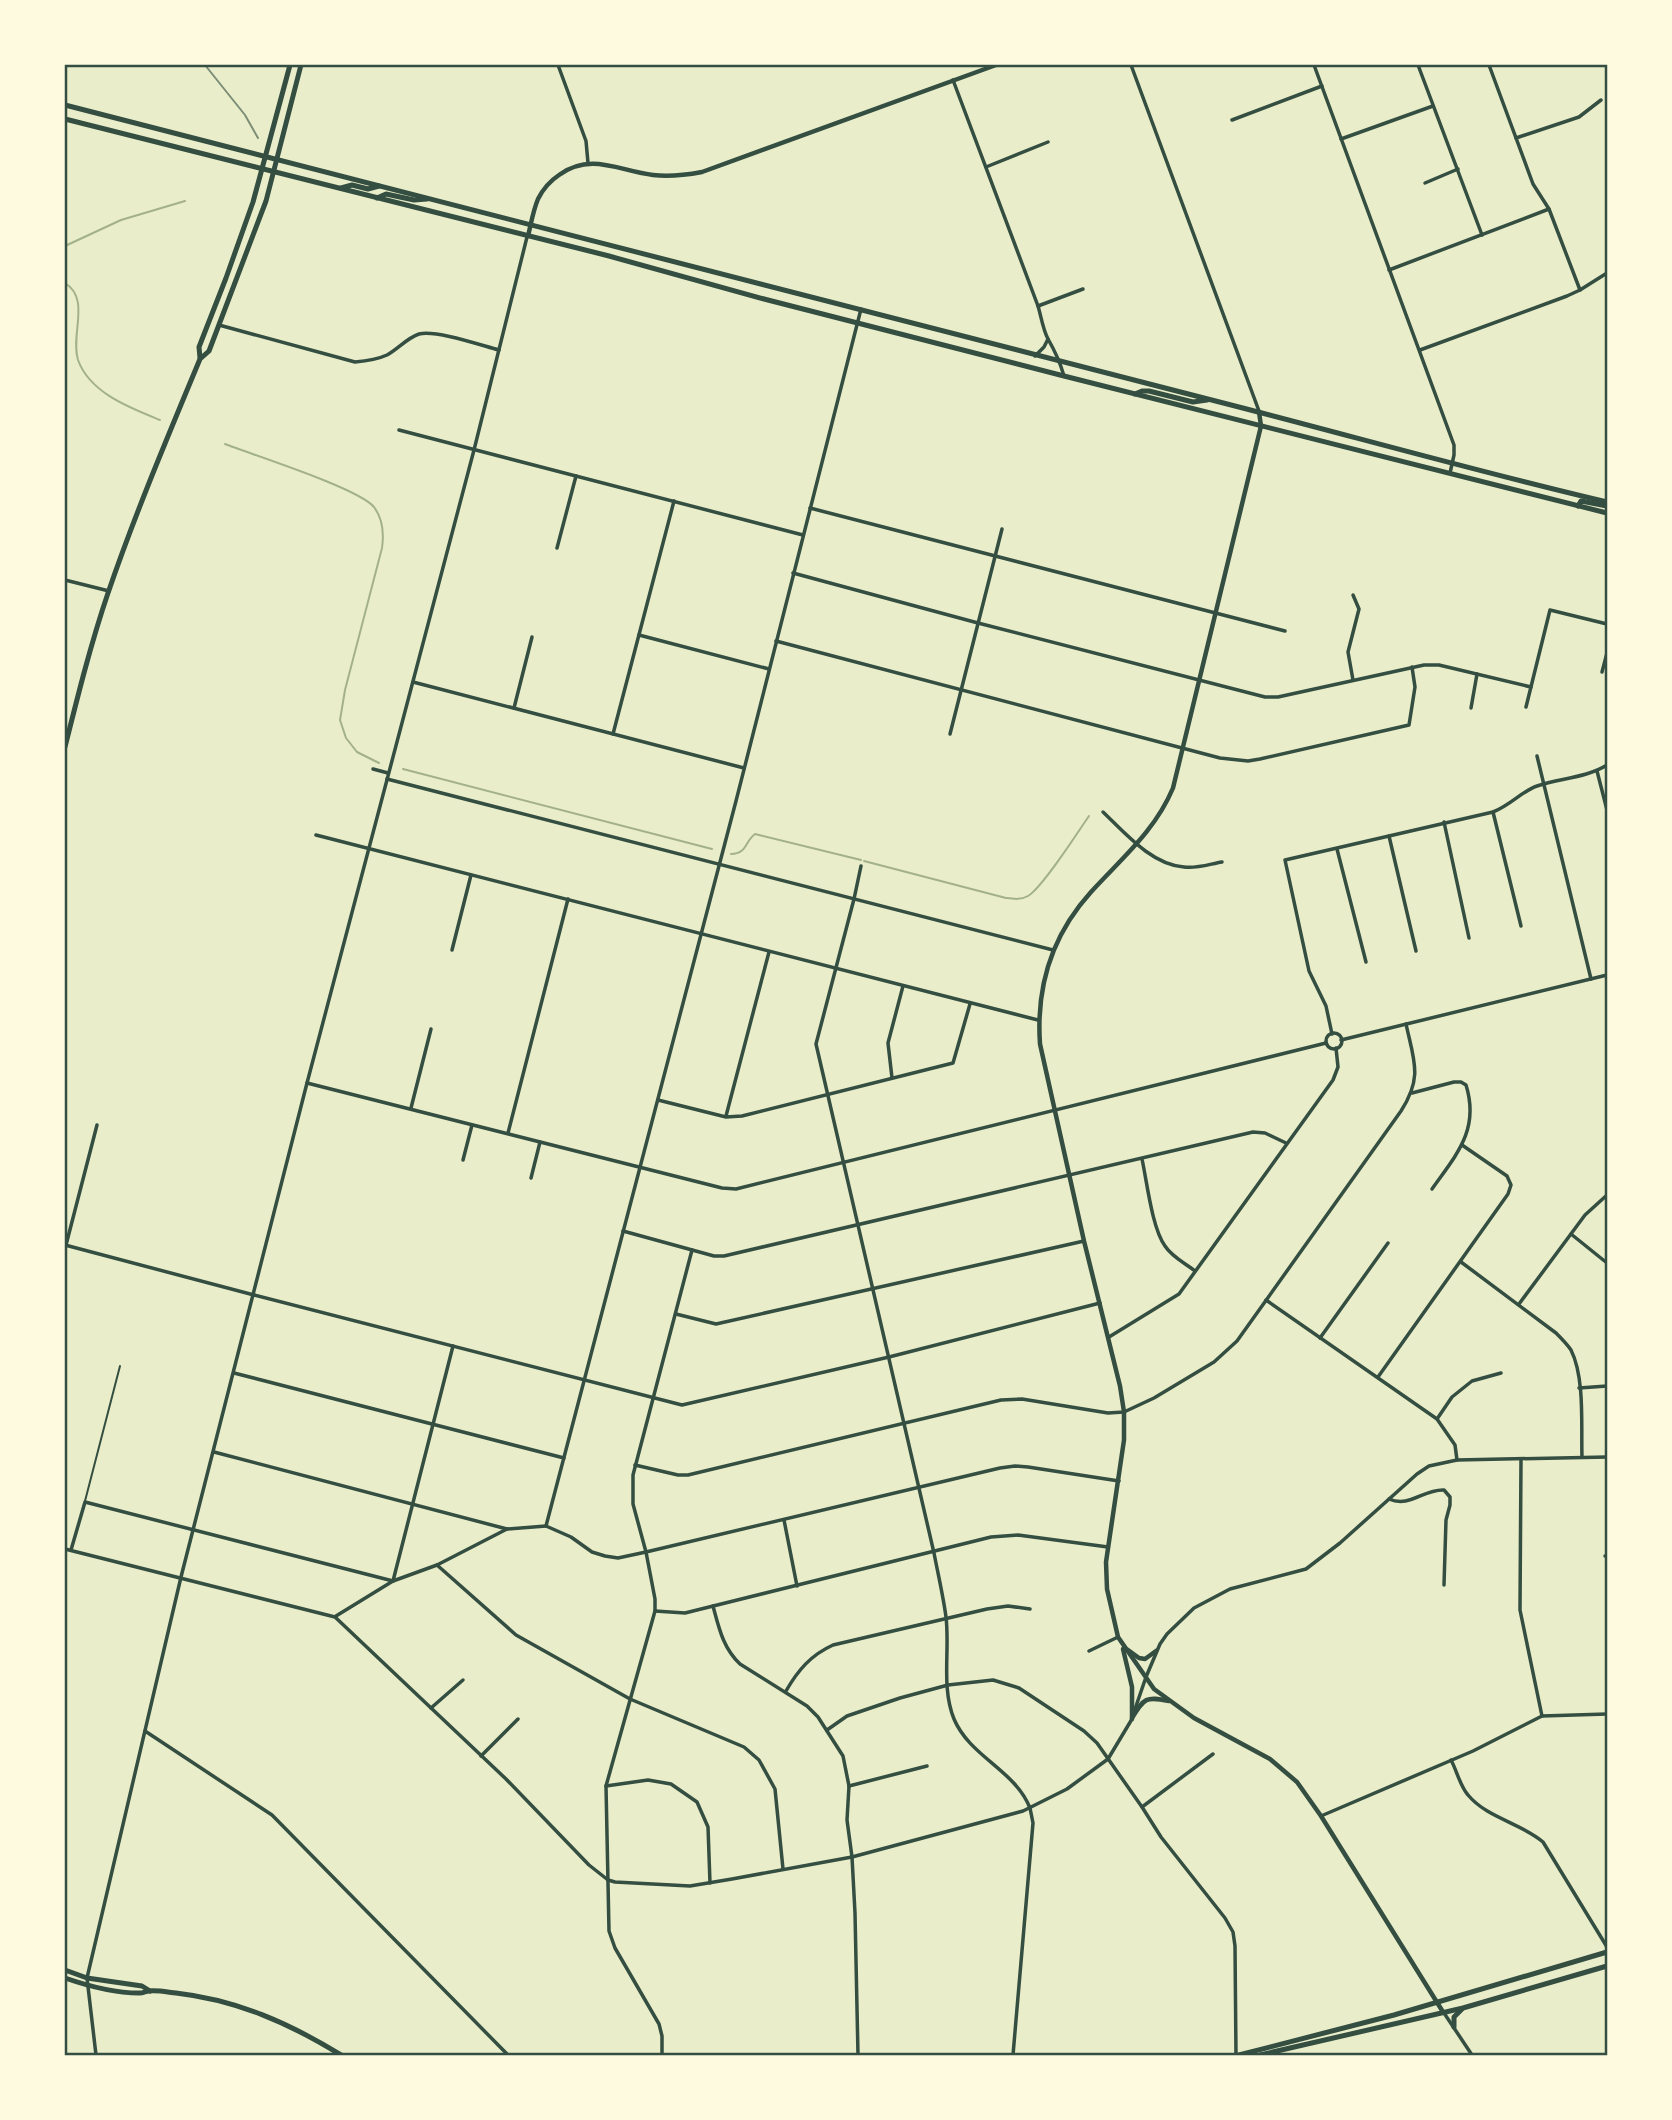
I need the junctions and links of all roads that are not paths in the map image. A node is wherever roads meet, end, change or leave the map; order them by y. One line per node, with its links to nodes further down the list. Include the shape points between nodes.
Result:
1 (290, 65): 19 (main road)
2 (301, 65): 20 (main road)
3 (558, 65): 21 (street, via 586,141)
4 (996, 65): 9 (main road)
5 (1132, 65): 55 (street)
6 (1314, 65): 10 (street)
7 (1418, 65): 13 (street)
8 (1489, 65): 16 (street)
9 (953, 80): 21 (main road, via 702,172 656,175); 22 (street)
10 (1322, 86): 15 (street); 17 (street)
11 (1601, 100): 16 (street, via 1578,117)
12 (65, 105): 19 (main road)
13 (1433, 106): 17 (street); 23 (street)
14 (65, 119): 24 (main road)
15 (1231, 120)
16 (1516, 138): 31 (street, via 1533,184)
17 (1341, 139): 36 (street)
18 (1048, 142): 22 (street)
19 (266, 155): 20 (main road); 24 (main road)
20 (278, 158): 25 (main road); 27 (main road)
21 (588, 163): 32 (main road, via 552,180 539,197)
22 (986, 167): 42 (street)
23 (1458, 169): 26 (street); 33 (street)
24 (262, 170): 25 (main road); 41 (main road)
25 (274, 172): 28 (main road); 45 (main road)
26 (1425, 183)
27 (379, 186): 28 (main road); 30 (main road)
28 (338, 188): 29 (main road)
29 (377, 198): 30 (main road, via 386,194); 34 (main road)
30 (430, 198): 32 (main road)
31 (1549, 209): 33 (street); 40 (street)
32 (531, 224): 34 (main road); 35 (main road)
33 (1482, 234): 36 (street)
34 (527, 237): 38 (main road); 47 (street)
35 (692, 265): 38 (main road); 43 (main road)
36 (1389, 270): 48 (street)
37 (1607, 273): 40 (street)
38 (688, 278): 44 (main road)
39 (1083, 289): 42 (street)
40 (1580, 290): 48 (street)
41 (221, 291): 45 (main road, via 213,321); 50 (main road, via 199,348)
42 (1038, 306): 46 (street)
43 (861, 309): 44 (street); 49 (main road)
44 (858, 323): 52 (main road); 65 (street)
45 (219, 325): 47 (street, via 355,362 381,357 419,334); 50 (main road, via 209,351)
46 (1048, 339): 49 (street); 51 (street)
47 (499, 350): 58 (street)
48 (1420, 350): 59 (street, via 1454,445)
49 (1035, 356): 51 (main road)
50 (200, 359): 73 (main road)
51 (1060, 362): 52 (street); 54 (main road)
52 (1064, 376): 53 (main road)
53 (1135, 394): 54 (main road, via 1149,391 1194,402); 56 (main road)
54 (1210, 400): 55 (main road)
55 (1259, 412): 56 (main road); 59 (main road)
56 (1261, 426): 60 (main road); 75 (main road)
57 (399, 430): 58 (street)
58 (474, 450): 61 (street); 89 (street)
59 (1453, 463): 60 (street); 63 (main road)
60 (1450, 473): 64 (main road)
61 (576, 476): 62 (street); 69 (street)
62 (674, 501): 68 (street); 79 (street)
63 (1607, 504): 64 (main road, via 1581,501)
64 (1578, 506): 66 (main road)
65 (810, 508): 68 (street); 70 (street)
66 (1607, 513)
67 (1002, 529): 70 (street)
68 (803, 535): 71 (street)
69 (557, 548)
70 (995, 555): 75 (street); 76 (street)
71 (793, 573): 76 (street); 81 (street)
72 (65, 580): 73 (street)
73 (109, 592): 97 (main road)
74 (1353, 595): 88 (street, via 1359,609 1348,652)
75 (1215, 614): 78 (street); 87 (main road)
76 (978, 623): 87 (street); 91 (street)
77 (1607, 624): 90 (street, via 1550,610)
78 (1285, 631)
79 (638, 635): 84 (street); 95 (street)
80 (532, 637): 93 (street)
81 (776, 641): 84 (street); 91 (street)
82 (1607, 653): 85 (street)
83 (1412, 667): 86 (street, via 1439,665); 88 (street); 98 (street, via 1415,687 1409,725 1248,761)
84 (769, 669): 101 (street)
85 (1602, 672)
86 (1477, 674): 90 (street); 94 (street)
87 (1199, 680): 88 (street, via 1278,698); 98 (main road)
88 (1353, 680)
89 (413, 682): 93 (street); 104 (street)
90 (1531, 687): 92 (street)
91 (961, 690): 96 (street); 98 (street)
92 (1526, 707)
93 (514, 708): 95 (street)
94 (1471, 708)
95 (612, 734): 101 (street)
96 (950, 734)
97 (65, 743)
98 (1183, 748): 112 (main road, via 1165,808)
99 (1537, 756): 105 (street)
100 (1607, 765): 103 (street)
101 (744, 768): 116 (street)
102 (373, 769): 104 (street)
103 (1597, 771): 105 (street); 106 (street)
104 (388, 776): 113 (street); 116 (street)
105 (1544, 784): 108 (street); 131 (street)
106 (1607, 810)
107 (1103, 812): 112 (street)
108 (1493, 812): 109 (street); 121 (street)
109 (1444, 822): 111 (street); 123 (street)
110 (316, 835): 113 (street)
111 (1389, 836): 114 (street); 126 (street)
112 (1138, 844): 115 (street, via 1165,863 1185,868); 125 (main road, via 1082,902)
113 (369, 849): 118 (street); 142 (street)
114 (1337, 849): 128 (street); 137 (street, via 1285,860 1309,971 1326,1006)
115 (1222, 862)
116 (718, 864): 120 (street); 122 (street)
117 (861, 866): 120 (street)
118 (471, 875): 119 (street); 124 (street)
119 (568, 899): 122 (street); 151 (street)
120 (854, 899): 125 (street); 129 (street)
121 (1521, 926)
122 (701, 934): 127 (street); 145 (street)
123 (1469, 938)
124 (452, 950)
125 (1053, 950): 134 (main road)
126 (1416, 951)
127 (769, 952): 129 (street); 148 (street)
128 (1366, 961)
129 (836, 968): 132 (street); 143 (street, via 816,1044)
130 (1607, 975): 131 (street)
131 (1591, 979): 135 (street)
132 (903, 986): 133 (street); 141 (street, via 888,1043)
133 (971, 1003): 134 (street); 141 (street, via 953,1063)
134 (1038, 1020): 147 (main road)
135 (1406, 1024): 138 (street); 144 (street, via 1416,1073)
136 (431, 1029): 146 (street)
137 (1332, 1034): 138 (street); 139 (street)
138 (1341, 1040): 140 (street)
139 (1326, 1043): 140 (street); 147 (street)
140 (1336, 1048): 153 (street, via 1336,1074)
141 (892, 1078): 143 (street)
142 (307, 1083): 146 (street); 174 (street)
143 (828, 1093): 148 (street); 157 (street)
144 (1412, 1093): 154 (street, via 1454,1082 1466,1085 1471,1121); 175 (street)
145 (658, 1100): 148 (street); 158 (street)
146 (411, 1108): 149 (street)
147 (1054, 1111): 157 (street); 159 (main road)
148 (726, 1117)
149 (472, 1124): 151 (street); 156 (street)
150 (97, 1125): 168 (street)
151 (508, 1133): 152 (street)
152 (540, 1142): 158 (street); 160 (street)
153 (1286, 1143): 155 (street, via 1253,1132); 172 (street)
154 (1462, 1145): 161 (street); 170 (street, via 1507,1176 1511,1185)
155 (1142, 1159): 159 (street); 172 (street, via 1158,1233 1173,1255)
156 (463, 1160)
157 (844, 1163): 158 (street, via 736,1189); 163 (street)
158 (639, 1168): 164 (street)
159 (1070, 1175): 163 (street); 166 (main road)
160 (531, 1178)
161 (1432, 1189)
162 (1607, 1195): 165 (street)
163 (858, 1225): 169 (street, via 724,1256); 173 (street)
164 (623, 1231): 169 (street); 187 (street)
165 (1571, 1234): 171 (street); 177 (street)
166 (1084, 1241): 173 (street); 176 (main road)
167 (1388, 1243): 180 (street)
168 (65, 1245): 174 (street)
169 (692, 1250): 178 (street)
170 (1461, 1262): 177 (street); 186 (street)
171 (1607, 1263)
172 (1195, 1271): 179 (street, via 1179,1294)
173 (873, 1289): 178 (street, via 716,1324); 182 (street)
174 (254, 1295): 181 (street); 184 (street)
175 (1266, 1300): 180 (street); 191 (street, via 1237,1341 1214,1362)
176 (1100, 1303): 179 (main road); 182 (street)
177 (1519, 1304): 189 (street, via 1567,1345)
178 (676, 1314): 190 (street)
179 (1108, 1338): 191 (main road)
180 (1320, 1338): 186 (street)
181 (453, 1346): 187 (street); 194 (street)
182 (889, 1357): 190 (street, via 682,1405); 193 (street)
183 (120, 1366): 205 (lane)
184 (234, 1373): 194 (street); 195 (street)
185 (1501, 1373): 192 (street, via 1472,1381 1452,1397)
186 (1378, 1377): 192 (street)
187 (585, 1380): 190 (street); 198 (street)
188 (1607, 1386): 189 (street)
189 (1579, 1388): 196 (street)
190 (653, 1397): 201 (street)
191 (1124, 1412): 193 (street, via 1001,1400); 202 (main road)
192 (1437, 1419): 200 (street, via 1455,1445)
193 (904, 1423): 201 (street, via 688,1475); 203 (street)
194 (433, 1424): 198 (street); 206 (street)
195 (214, 1452): 206 (street); 209 (street)
196 (1583, 1457): 197 (street); 199 (street)
197 (1607, 1457)
198 (564, 1458): 208 (street)
199 (1521, 1459): 200 (street); 238 (street, via 1520,1610)
200 (1457, 1460): 204 (street, via 1429,1466)
201 (635, 1465): 214 (street, via 633,1504)
202 (1119, 1481): 203 (street, via 1015,1466); 211 (main road)
203 (919, 1486): 207 (street); 215 (street)
204 (1389, 1499): 219 (street, via 1405,1502 1440,1489 1450,1497); 229 (street, via 1306,1569 1230,1589 1194,1608 1167,1634)
205 (85, 1502): 209 (street); 213 (street)
206 (413, 1504): 210 (street); 218 (street)
207 (784, 1520): 214 (street); 220 (street)
208 (546, 1526): 210 (street); 214 (street, via 605,1556)
209 (194, 1529): 217 (street); 218 (street)
210 (507, 1529): 216 (street)
211 (1108, 1547): 215 (street, via 1017,1535 991,1537); 226 (main road, via 1107,1589)
212 (65, 1549): 213 (street)
213 (71, 1550): 217 (street)
214 (646, 1552): 223 (street)
215 (934, 1553): 220 (street); 225 (street)
216 (437, 1565): 218 (street); 234 (street, via 516,1635)
217 (181, 1577): 224 (street); 242 (street)
218 (393, 1581): 224 (street)
219 (1444, 1584)
220 (797, 1586): 221 (street)
221 (713, 1606): 223 (street, via 685,1613); 233 (street, via 722,1639 733,1657)
222 (1030, 1609): 225 (street, via 1008,1606)
223 (655, 1611): 234 (street)
224 (335, 1617): 236 (street)
225 (946, 1618): 232 (street); 233 (street, via 825,1648 794,1676)
226 (1120, 1639): 227 (main road); 228 (street); 240 (main road, via 1132,1688)
227 (1124, 1648): 229 (main road, via 1142,1659); 230 (main road)
228 (1089, 1651)
229 (1157, 1651): 230 (street)
230 (1146, 1677): 235 (main road); 240 (street)
231 (463, 1680): 236 (street)
232 (948, 1685): 241 (street, via 848,1716); 245 (street, via 993,1680 1019,1688 1084,1731); 251 (street, via 955,1719 966,1738 1012,1780)
233 (786, 1691): 241 (street, via 807,1706)
234 (630, 1699): 248 (street); 254 (street, via 744,1746 760,1760 775,1789)
235 (1170, 1702): 240 (main road, via 1148,1698); 252 (main road, via 1270,1759 1297,1782)
236 (431, 1708): 244 (street)
237 (1607, 1714): 238 (street)
238 (1542, 1716): 246 (street)
239 (519, 1719): 244 (street)
240 (1132, 1719): 245 (street)
241 (827, 1730): 249 (street, via 843,1756)
242 (145, 1731): 262 (street); 269 (street, via 272,1815)
243 (1213, 1754): 250 (street)
244 (481, 1756): 255 (street)
245 (1108, 1759): 250 (street); 251 (street, via 1067,1789)
246 (1451, 1760): 252 (street); 257 (street, via 1474,1801 1543,1842)
247 (927, 1766): 249 (street)
248 (606, 1786): 255 (street); 256 (street, via 648,1780 671,1784 697,1802 708,1828)
249 (849, 1786): 253 (street)
250 (1142, 1807): 273 (street, via 1233,1932)
251 (1030, 1808): 253 (street); 272 (street, via 1033,1823)
252 (1321, 1816): 263 (main road)
253 (852, 1857): 254 (street); 271 (street)
254 (783, 1869): 256 (street)
255 (608, 1880): 256 (street, via 673,1886); 270 (street, via 611,1939 660,2024)
256 (710, 1883)
257 (1607, 1947)
258 (1607, 1952): 263 (main road)
259 (1607, 1966): 264 (main road)
260 (65, 1970): 262 (main road)
261 (65, 1978): 262 (main road)
262 (88, 1981): 267 (street); 268 (main road, via 106,1989 227,2002 271,2017)
263 (1437, 2003): 265 (main road); 273 (main road)
264 (1463, 2008): 265 (main road); 266 (main road, via 1454,2017)
265 (1443, 2011): 266 (street); 274 (main road)
266 (1454, 2027): 275 (street)
267 (96, 2055)
268 (341, 2055)
269 (508, 2055)
270 (662, 2055)
271 (858, 2055)
272 (1013, 2055)
273 (1237, 2055)
274 (1260, 2055)
275 (1472, 2055)

